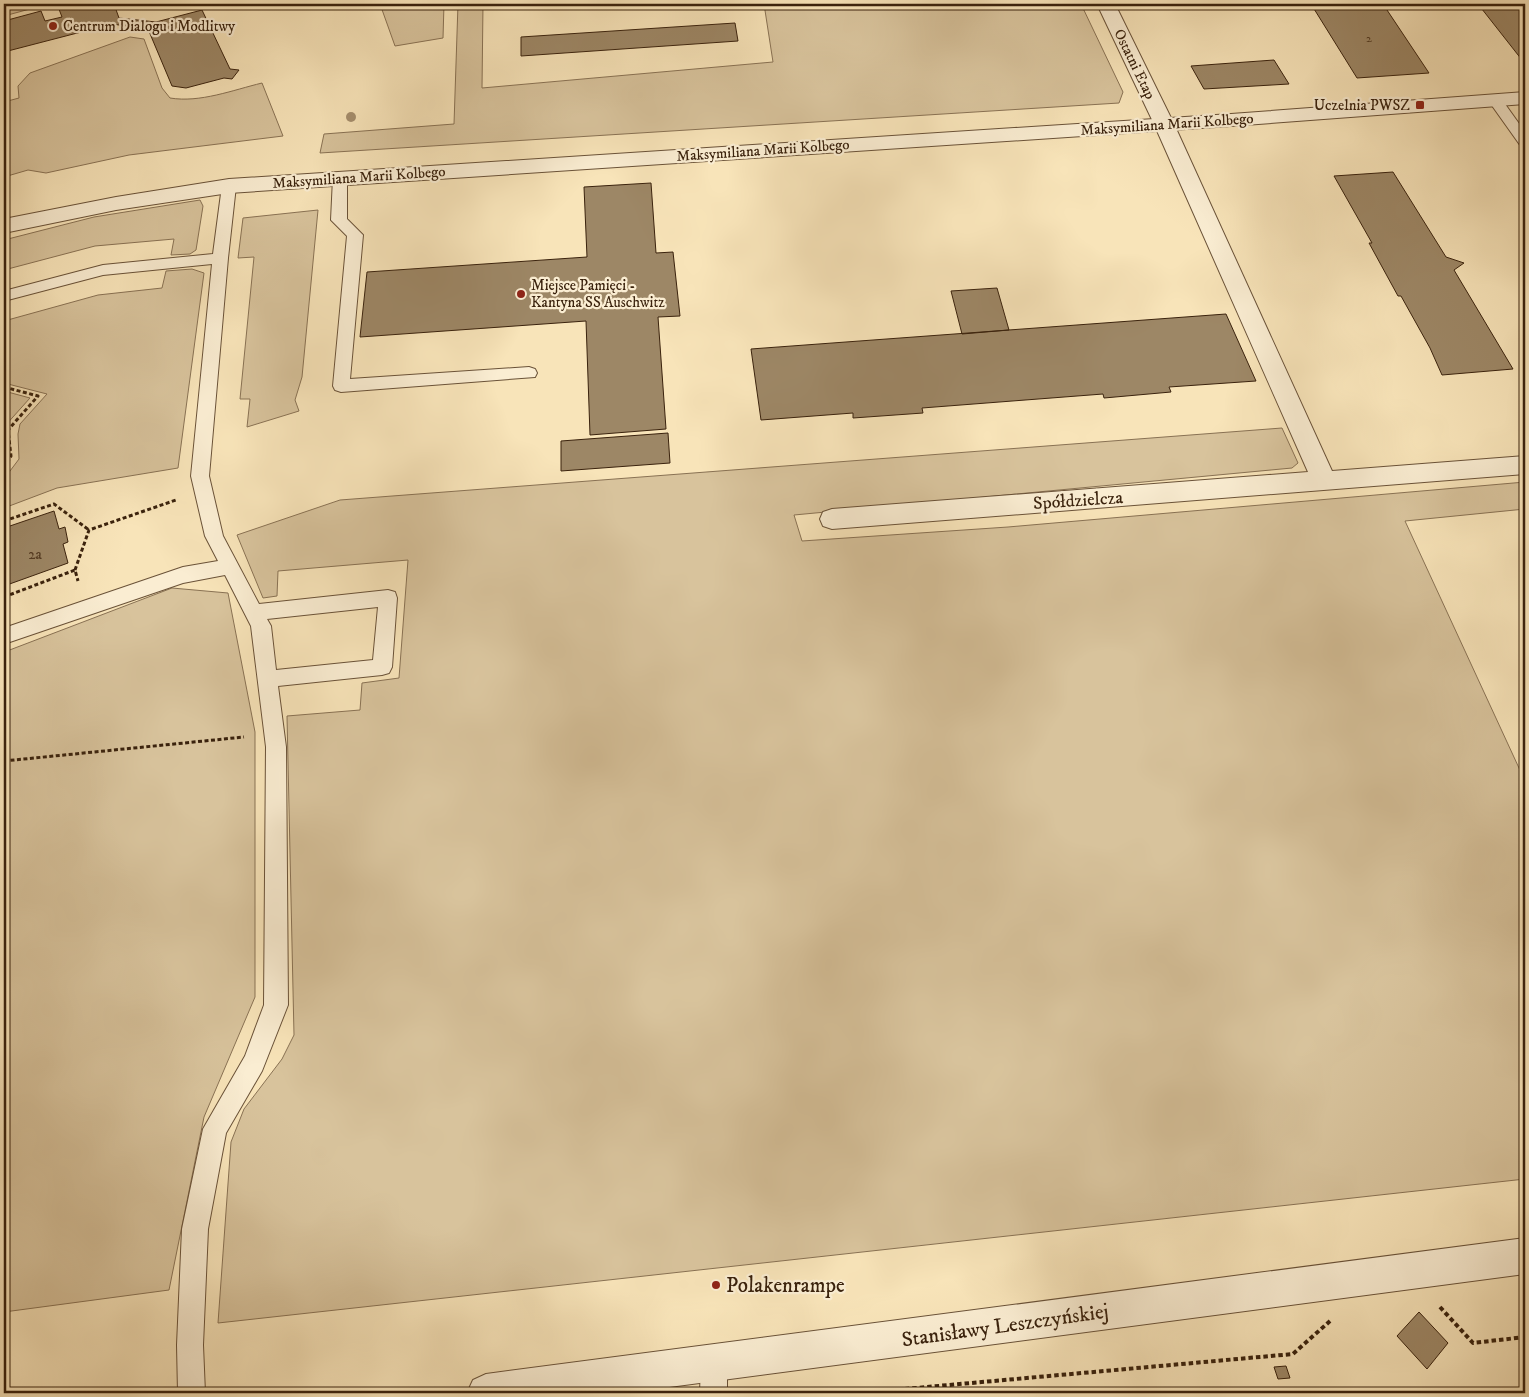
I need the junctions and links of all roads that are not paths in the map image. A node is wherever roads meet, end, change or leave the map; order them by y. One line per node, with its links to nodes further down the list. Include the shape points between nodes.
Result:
1 (1106, 4): 4 (street, Ostatni Etap)
2 (1525, 98): 3 (street, Maksymiliana Marii Kolbego)
3 (1495, 100): 4 (street, Maksymiliana Marii Kolbego); 5 (lane)
4 (1164, 124): 6 (street, Maksymiliana Marii Kolbego); 13 (street)
5 (1525, 142)
6 (340, 178): 7 (street, Maksymiliana Marii Kolbego); 11 (lane, via 339,220 355,235 341,386)
7 (229, 186): 8 (street, Maksymiliana Marii Kolbego, via 139,198); 9 (lane)
8 (4, 226)
9 (220, 258): 10 (lane, via 103,270); 15 (lane, via 200,476 212,531)
10 (4, 296)
11 (529, 373)
12 (1525, 465): 13 (street, Spółdzielcza)
13 (1324, 480): 14 (street, Spółdzielcza)
14 (832, 519)
15 (230, 566): 16 (lane); 17 (lane, via 183,575)
16 (254, 613): 18 (lane, via 261,626); 18 (lane, via 388,598 382,667)
17 (4, 636)
18 (268, 679): 21 (lane, via 276,747 276,1005 254,1062 215,1129 195,1229)
19 (1525, 1256): 20 (street, Stanisławy Leszczyńskiej)
20 (713, 1378): 22 (street, Stanisławy Leszczyńskiej)
21 (191, 1393)
22 (486, 1393)

